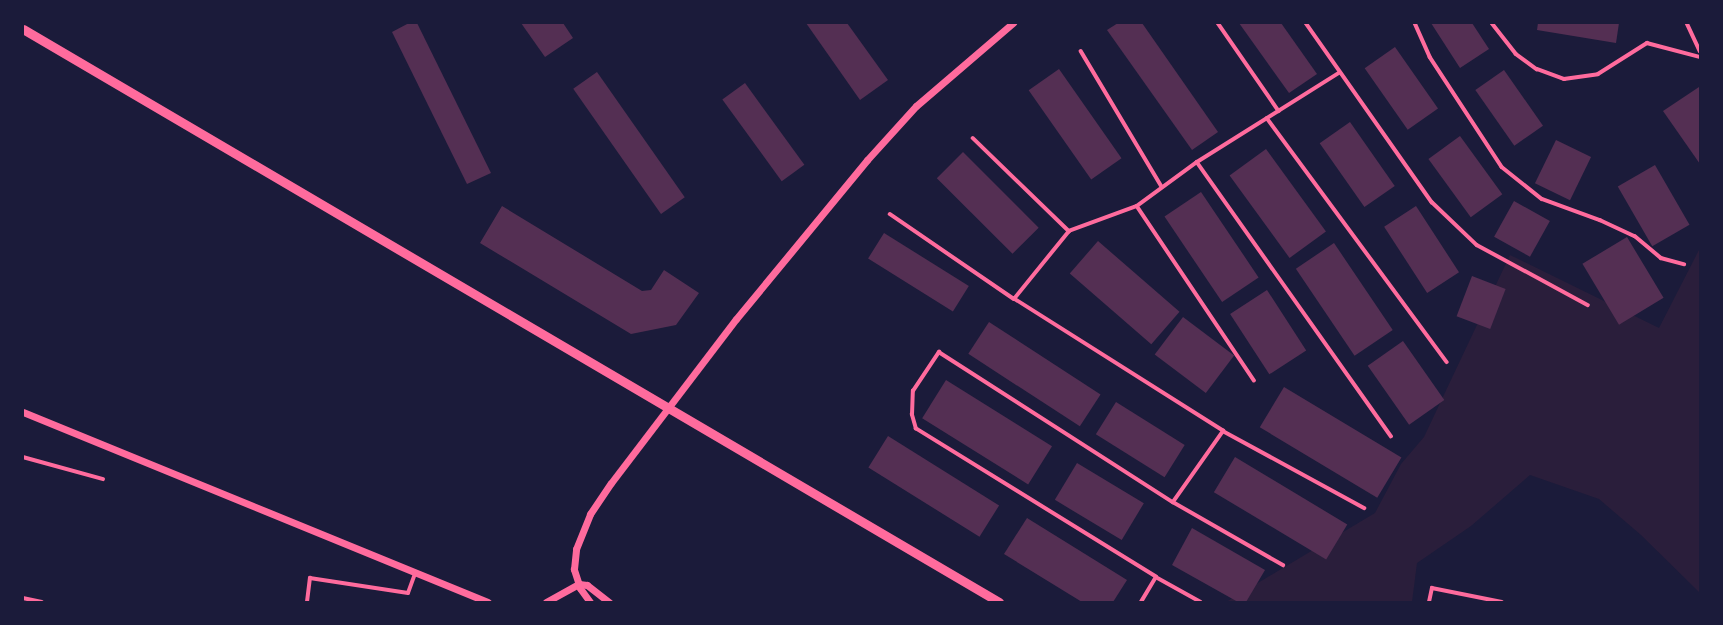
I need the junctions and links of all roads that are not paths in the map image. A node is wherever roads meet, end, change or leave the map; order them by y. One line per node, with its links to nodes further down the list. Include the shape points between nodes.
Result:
1 (1013, 23): 25 (street, via 916,106 867,160 736,319)
2 (1217, 23): 12 (lane)
3 (1306, 23): 11 (lane)
4 (1415, 23): 20 (lane, via 1430,57 1502,167 1542,199 1612,225 1661,258)
5 (1492, 23): 10 (lane, via 1516,54 1564,79 1598,74 1647,43)
6 (1687, 23): 9 (lane)
7 (23, 29): 25 (street)
8 (1081, 51): 16 (lane)
9 (1700, 51)
10 (1700, 57)
11 (1339, 73): 12 (lane); 22 (lane, via 1432,202 1477,245)
12 (1279, 111): 13 (lane)
13 (1267, 118): 15 (lane); 23 (lane)
14 (973, 138): 19 (lane)
15 (1197, 162): 16 (lane); 28 (lane)
16 (1162, 187): 17 (lane)
17 (1137, 206): 19 (lane); 24 (lane)
18 (890, 214): 21 (lane)
19 (1069, 231): 21 (lane)
20 (1684, 264)
21 (1014, 299): 27 (lane)
22 (1588, 305)
23 (1447, 362)
24 (1254, 380)
25 (671, 409): 36 (street, via 590,514 576,549 574,569); 44 (street)
26 (23, 412): 34 (street)
27 (1223, 431): 31 (lane); 32 (lane)
28 (1391, 436)
29 (23, 457): 30 (lane)
30 (103, 479)
31 (1173, 502): 33 (lane); 35 (lane, via 939,352 914,391 916,429)
32 (1364, 508)
33 (1283, 565)
34 (416, 572): 39 (lane, via 408,593 310,578); 40 (street)
35 (1156, 577): 45 (lane); 46 (lane)
36 (579, 584): 41 (street); 42 (street); 43 (street)
37 (23, 598): 38 (lane)
38 (42, 602)
39 (307, 602)
40 (488, 602)
41 (546, 602)
42 (590, 602)
43 (609, 602)
44 (999, 602)
45 (1140, 602)
46 (1201, 602)
47 (1429, 602): 48 (lane, via 1432,588)
48 (1502, 602)

